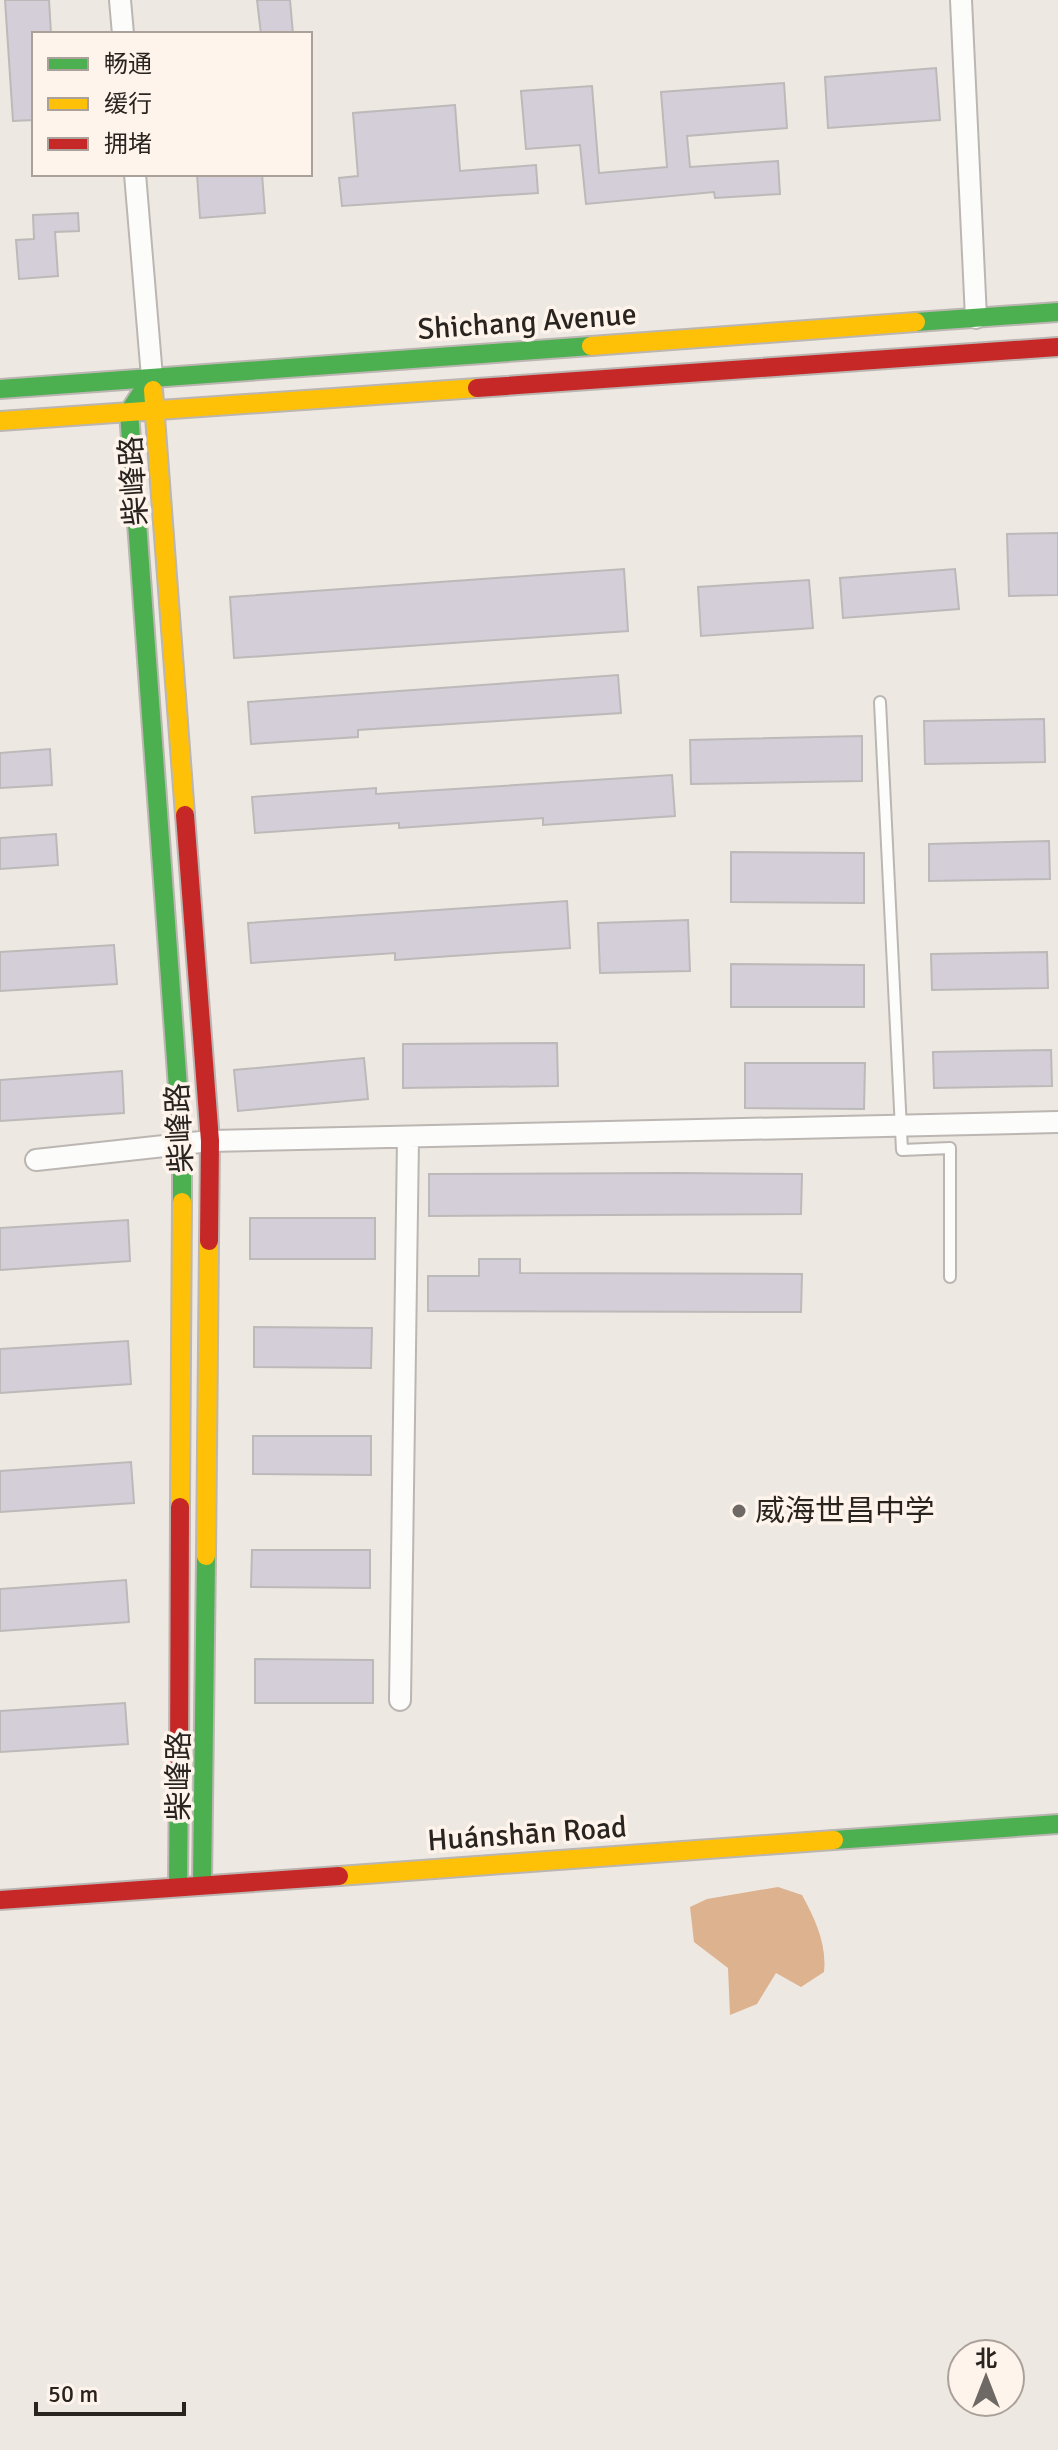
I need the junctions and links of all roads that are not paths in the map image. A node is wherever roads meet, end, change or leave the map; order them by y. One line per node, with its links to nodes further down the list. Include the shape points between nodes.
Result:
1 (120, 0): 3 (street)
2 (961, 0): 6 (street)
3 (123, 32)
4 (135, 176): 8 (street, 柴峰路)
5 (1058, 312): 6 (main road, Shichang Avenue)
6 (976, 318): 8 (main road, Shichang Avenue)
7 (1058, 347): 10 (main road, Shichang Avenue)
8 (152, 377): 9 (main road, Shichang Avenue); 10 (main road, 柴峰路); 11 (main road, 柴峰路)
9 (0, 389)
10 (154, 410): 11 (main road, Shichang Avenue); 17 (main road, 柴峰路)
11 (129, 412): 12 (main road, Shichang Avenue); 18 (main road, 柴峰路)
12 (0, 421)
13 (880, 702): 15 (lane)
14 (1058, 1122): 15 (street)
15 (901, 1128): 16 (street); 20 (lane, via 902,1150 950,1148)
16 (408, 1138): 17 (street); 21 (street)
17 (210, 1141): 18 (street); 23 (main road, 柴峰路)
18 (182, 1143): 19 (street); 24 (main road, 柴峰路)
19 (36, 1160)
20 (950, 1277)
21 (400, 1700)
22 (1058, 1824): 23 (main road, Huánshān Road)
23 (202, 1885): 24 (main road, Huánshān Road)
24 (178, 1887): 25 (main road, Huánshān Road)
25 (0, 1900)

